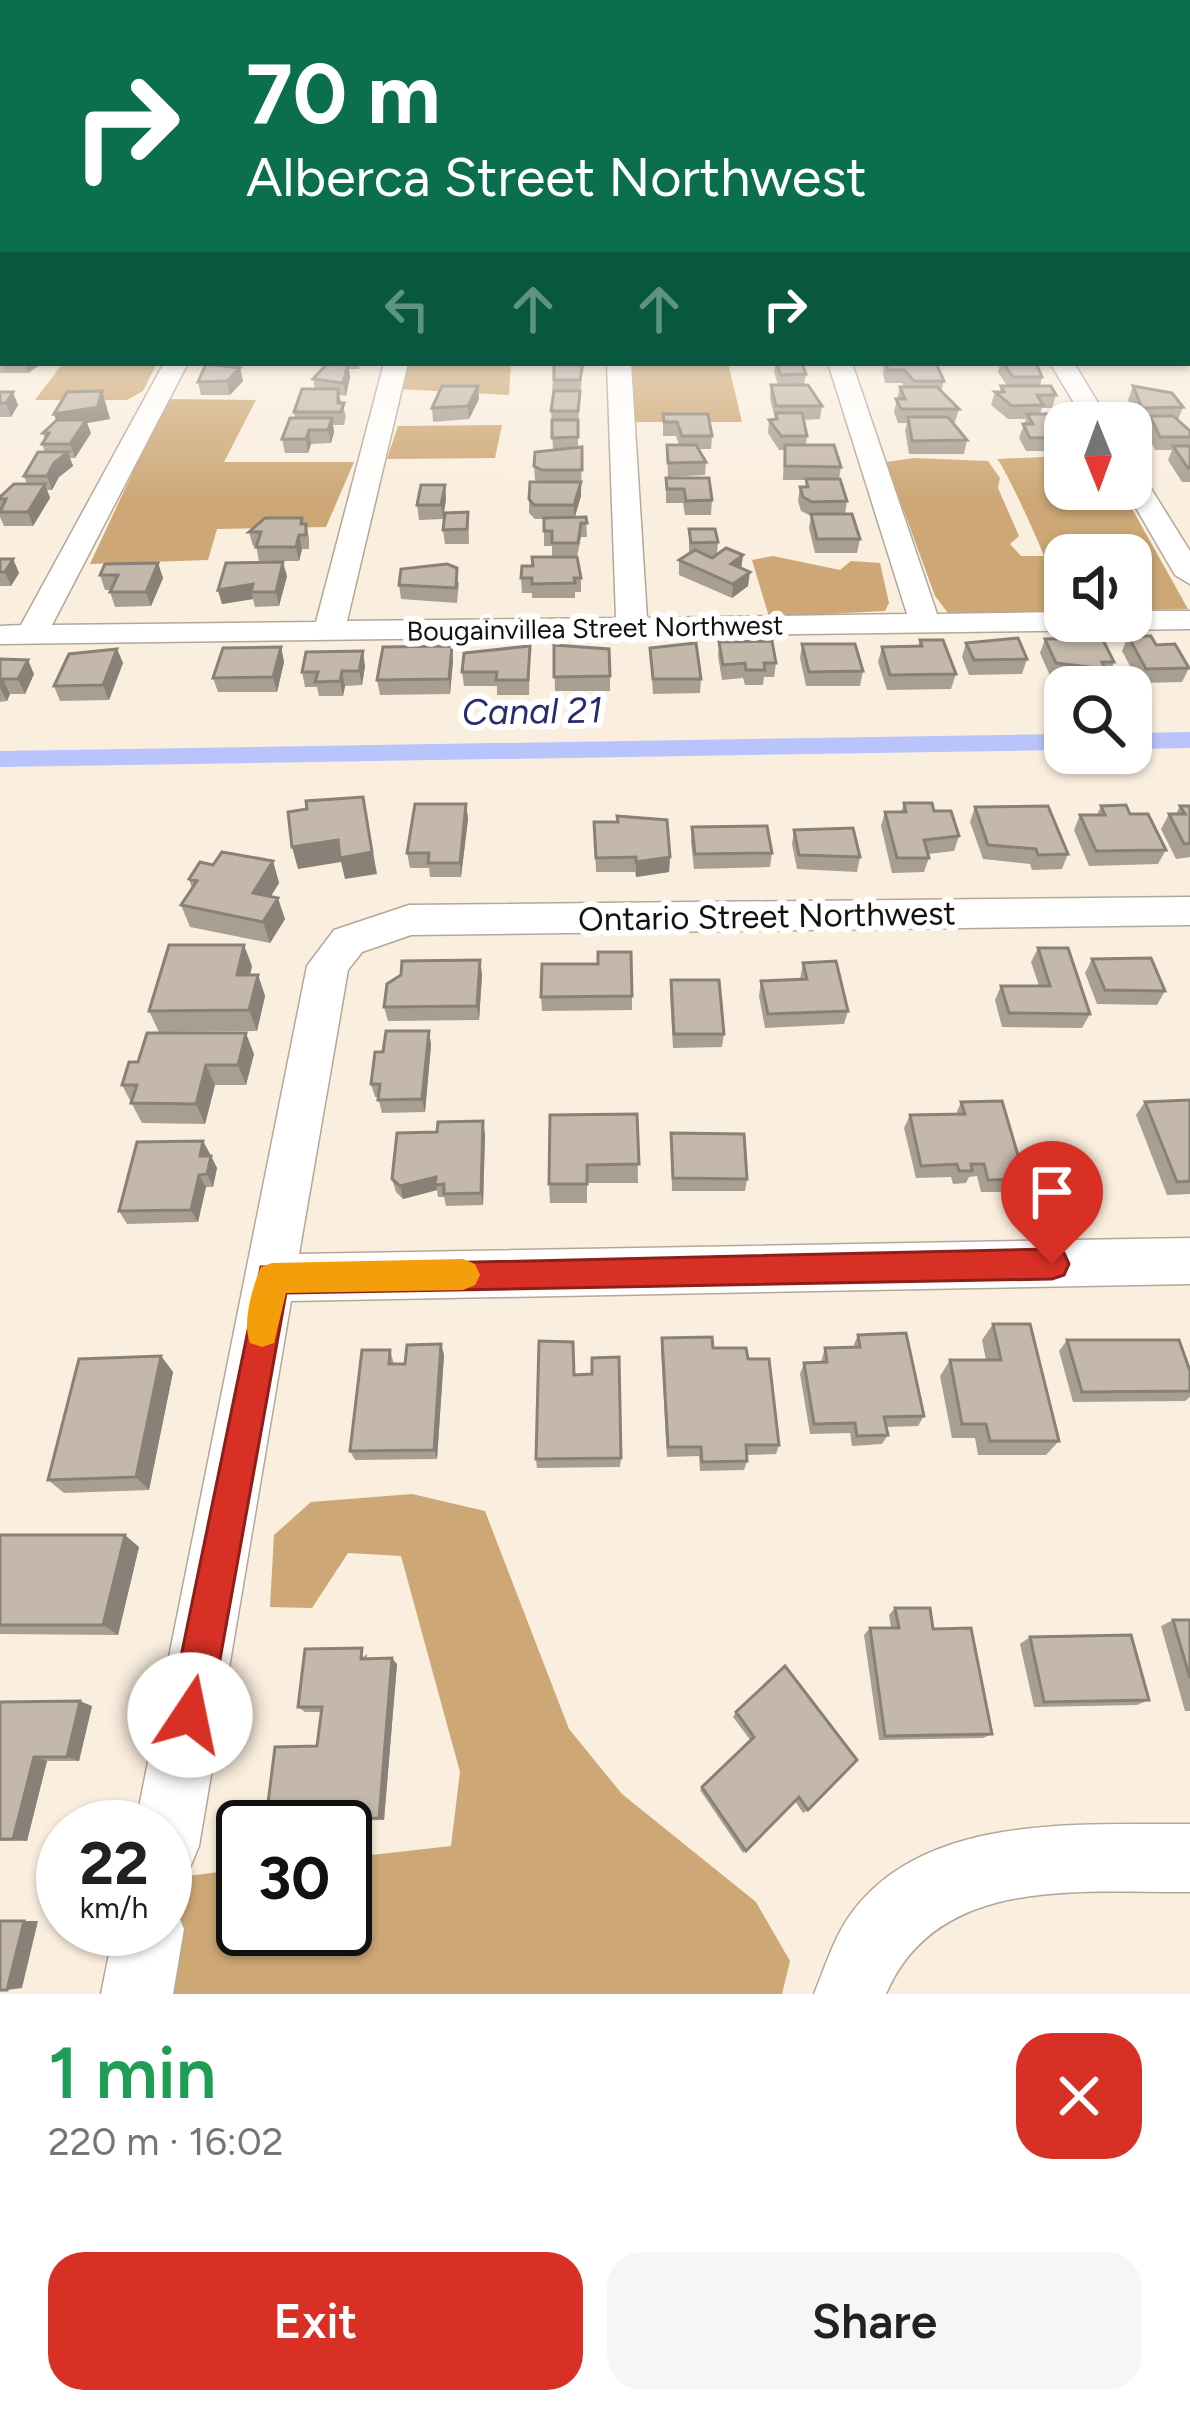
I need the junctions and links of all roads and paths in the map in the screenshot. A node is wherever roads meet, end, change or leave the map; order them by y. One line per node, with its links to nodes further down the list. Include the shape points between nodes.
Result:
1 (174, 366): 13 (street)
2 (395, 366): 12 (street)
3 (619, 366): 11 (street)
4 (841, 366): 10 (street)
5 (1064, 366): 6 (street)
6 (1085, 402)
7 (1151, 510): 8 (street)
8 (1190, 575)
9 (1190, 620): 10 (street, Bougainvillea Street Northwest)
10 (925, 624): 11 (street, Bougainvillea Street Northwest)
11 (632, 627): 12 (street, Bougainvillea Street Northwest)
12 (329, 632): 13 (street, Bougainvillea Street Northwest)
13 (15, 635)
14 (1190, 911): 16 (street, Ontario Street Northwest, via 409,920 348,941 328,966)
15 (1190, 1262): 16 (street)
16 (272, 1278): 17 (street)
17 (174, 1800)
18 (1190, 1858): 21 (street, via 1000,1863 919,1892 860,1960)
19 (144, 1956): 20 (street)
20 (137, 1994)
21 (850, 1994)

